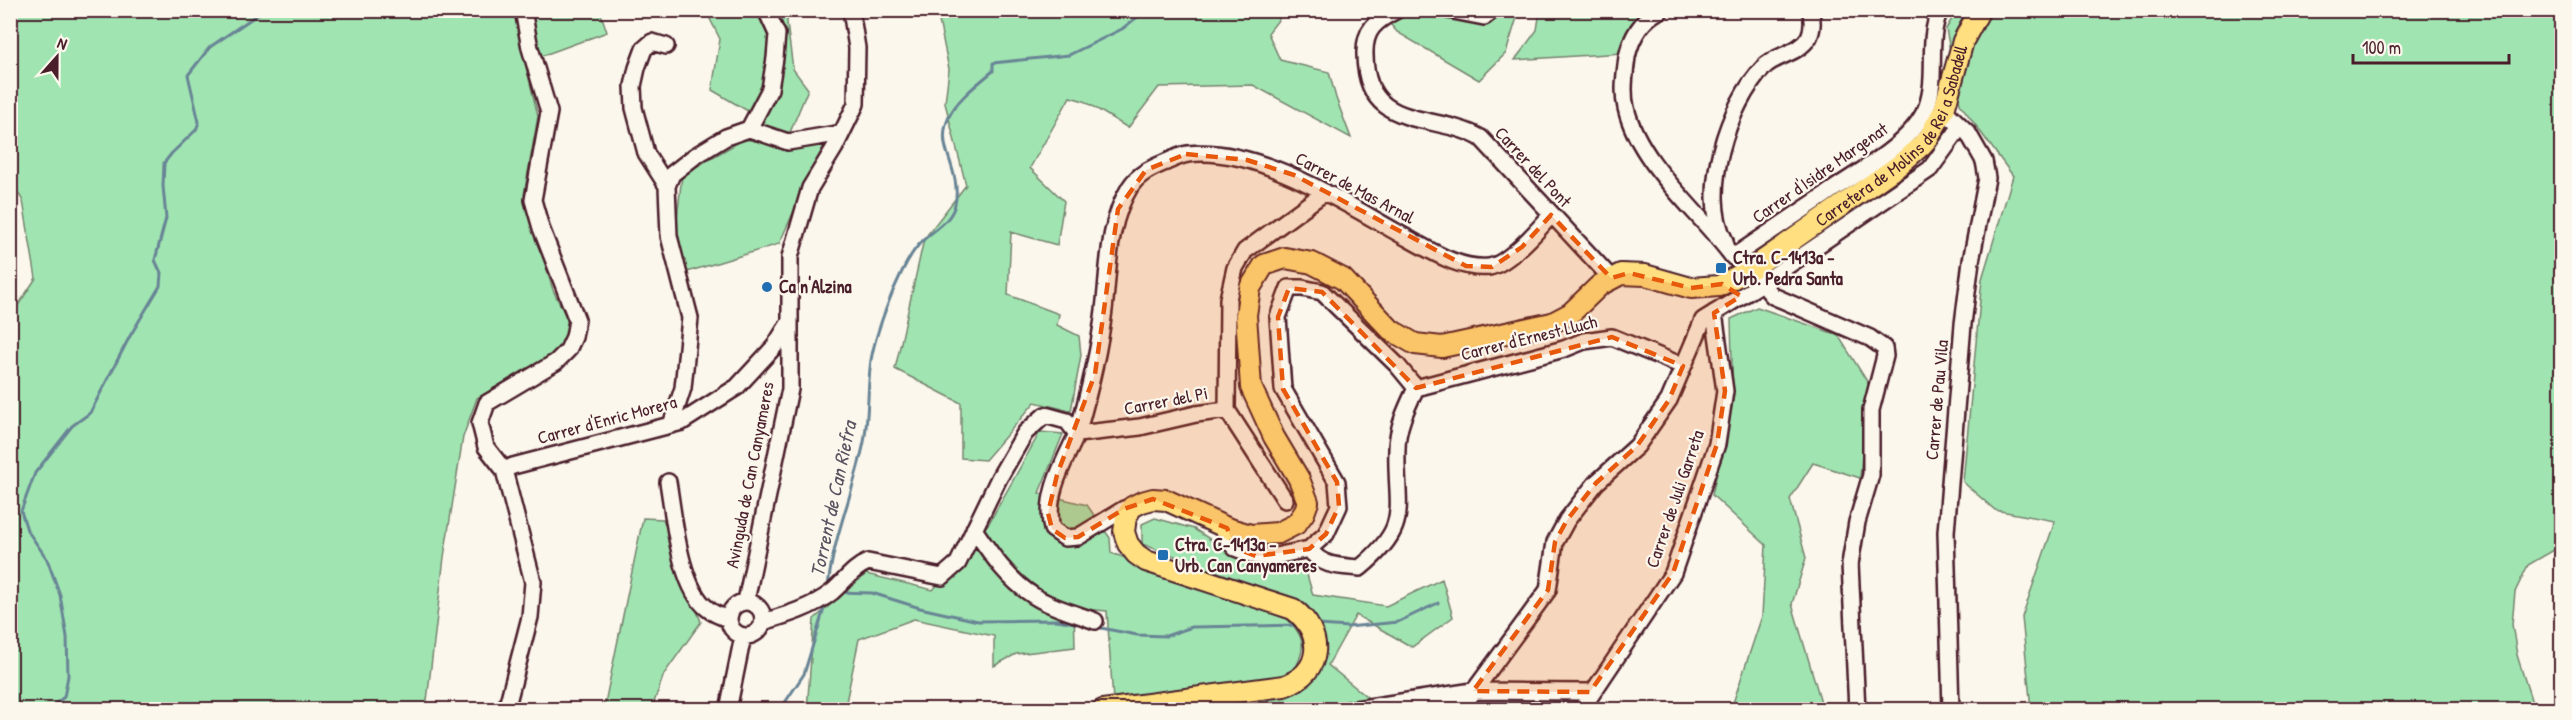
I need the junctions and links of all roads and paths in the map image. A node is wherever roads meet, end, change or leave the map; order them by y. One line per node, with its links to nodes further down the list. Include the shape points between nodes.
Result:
1 (523, 10): 30 (street, via 549,112 533,200 540,228 577,320 568,350 556,362 487,403 480,423 486,447)
2 (766, 10): 14 (street, via 777,34 775,58 770,89)
3 (851, 10): 15 (street, Avinguda de Can Canyameres, via 856,104)
4 (1397, 10): 18 (street, Carrer del Pont, via 1380,19 1364,39 1365,74 1380,103 1409,118 1464,128 1481,138)
5 (1448, 10): 6 (street, via 1484,17)
6 (1493, 10)
7 (1661, 10): 19 (street, via 1639,28 1630,45 1624,77 1625,107 1640,144)
8 (1810, 10): 19 (street, via 1813,18 1809,37 1790,54 1765,66 1725,130 1716,177 1716,217)
9 (1940, 10): 19 (street, Carrer d'Isidre Margenat, via 1933,33 1929,99 1912,130 1885,154)
10 (1980, 10): 12 (main road, Carretera de Molins de Rei a Sabadell, via 1959,51)
11 (666, 46): 16 (street, via 652,42 644,49 633,86 634,108 646,153)
12 (1944, 111): 13 (street, Carrer de Pau Vila); 20 (main road, Carretera de Molins de Rei a Sabadell, via 1929,137 1911,155)
13 (1961, 126): 20 (street, via 1930,169); 53 (street, Carrer de Pau Vila, via 1984,161 1987,178 1964,313 1946,532)
14 (748, 129): 15 (street, via 788,142); 16 (street, via 695,156 672,174)
15 (842, 133): 24 (street, Avinguda de Can Canyameres, via 810,188 790,257)
16 (667, 186): 28 (street, via 669,236 690,318 682,388)
17 (1325, 192): 18 (street, Carrer de Mas Arnal, via 1466,266 1492,267 1522,247); 27 (street, via 1245,251 1235,268 1228,299); 29 (street, Carrer de Mas Arnal, via 1294,175 1212,154 1186,154 1146,170 1131,185 1118,209 1095,374)
18 (1551, 215): 21 (street, Carrer del Pont)
19 (1733, 257): 20 (street, via 1745,260); 22 (street)
20 (1758, 276): 22 (main road, Carretera de Molins de Rei a Sabadell); 52 (street, via 1773,296 1870,338 1884,348 1871,410 1871,474 1850,564)
21 (1611, 278): 22 (main road, via 1629,273 1691,288); 35 (main road, via 1571,313 1552,323 1442,347 1415,344 1391,330 1343,279 1312,263 1285,258 1264,265 1250,288 1246,315 1251,387 1308,502 1296,524 1278,534 1251,535)
22 (1732, 285): 23 (street)
23 (1714, 313): 25 (street, via 1703,320); 45 (street, Carrer de Juli Garreta, via 1725,391 1717,444 1673,573)
24 (790, 322): 28 (street, Carrer d'Enric Morera, via 774,347 737,387 682,422); 39 (street, Avinguda de Can Canyameres, via 790,389)
25 (1683, 366): 26 (street, Carrer d'Ernest Lluch, via 1612,337 1584,341); 44 (street, via 1669,400 1637,446 1596,483 1567,520 1555,542 1548,590)
26 (1416, 388): 38 (street, via 1403,415 1397,448 1398,522 1381,550 1360,568 1329,566); 38 (street, via 1322,292 1289,288 1278,317 1283,389 1337,482 1339,506 1326,534)
27 (1227, 410): 29 (street, Carrer del Pi, via 1140,427); 32 (street, Carrer del Pi)
28 (671, 424): 30 (street, Carrer d'Enric Morera)
29 (1077, 434): 34 (street, via 1057,476 1048,513 1052,529 1065,538 1078,537); 36 (street, via 1067,421 1045,416 1025,433)
30 (504, 470): 46 (street, via 533,582 530,617)
31 (668, 482): 40 (street, via 690,583 707,609)
32 (1285, 500)
33 (1132, 507): 34 (street); 35 (main road, via 1153,499 1166,500); 37 (main road, via 1125,517)
34 (1101, 521): 37 (street)
35 (1227, 528): 38 (street, via 1228,540 1235,548 1256,556)
36 (974, 529): 41 (street, via 1006,573 1034,596); 42 (street, via 958,563 942,578 868,562 857,567 832,592 794,614)
37 (1124, 532): 48 (main road, via 1128,544 1146,561 1293,609 1311,628 1316,653 1305,672 1284,686)
38 (1309, 549)
39 (746, 602): 40 (street, via 734,607); 42 (street, via 757,605)
40 (729, 619): 43 (street, via 733,630)
41 (1095, 621)
42 (763, 622): 43 (street, via 756,633)
43 (743, 636): 47 (street)
44 (1473, 691): 45 (street); 49 (street); 50 (street)
45 (1590, 692): 51 (street, Carrer de Juli Garreta)
46 (506, 710)
47 (728, 710)
48 (1102, 710)
49 (1349, 710)
50 (1460, 710)
51 (1581, 710)
52 (1857, 710)
53 (1951, 710)

